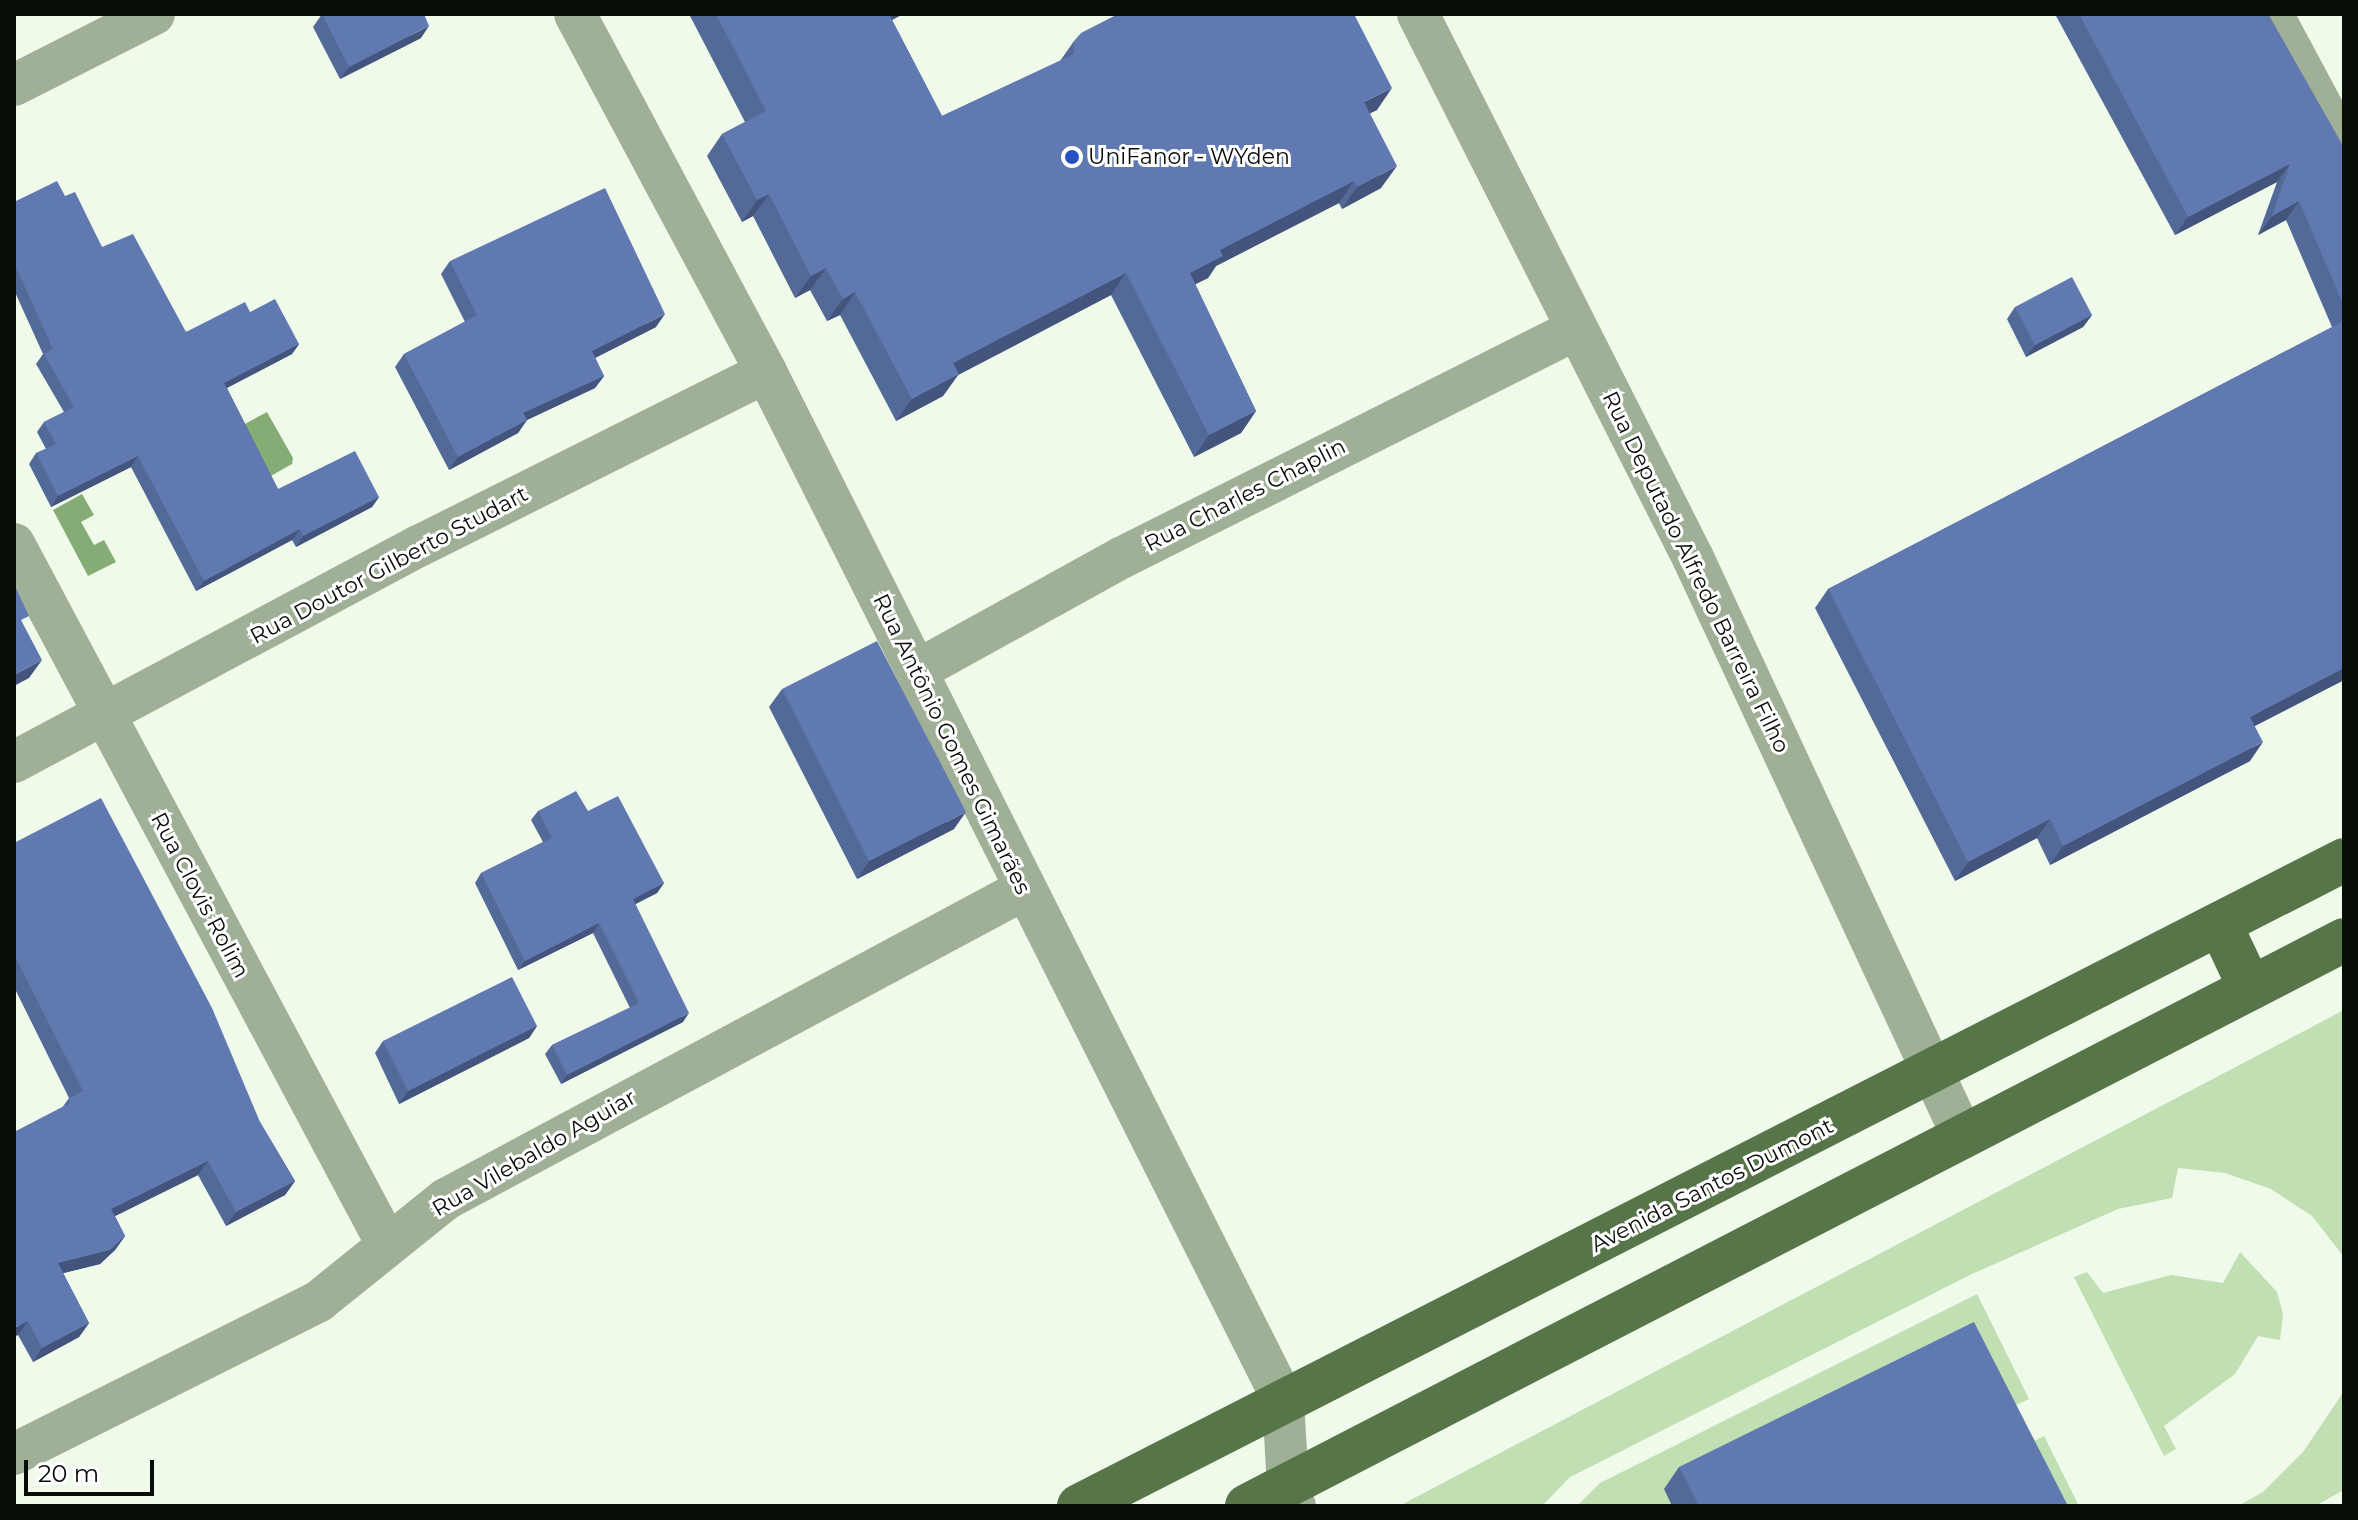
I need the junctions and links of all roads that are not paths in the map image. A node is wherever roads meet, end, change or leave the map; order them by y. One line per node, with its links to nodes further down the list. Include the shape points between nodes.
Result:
1 (154, 14): 5 (street)
2 (575, 14): 8 (street, Rua Antônio Gomes Gimarães)
3 (1418, 14): 7 (street, Rua Deputado Alfredo Barreira Filho)
4 (2272, 14): 6 (street)
5 (14, 85)
6 (2344, 148)
7 (1577, 329): 10 (street, Rua Charles Chaplin, via 1121,558); 19 (street, Rua Deputado Alfredo Barreira Filho, via 1693,558)
8 (766, 372): 10 (street, Rua Antônio Gomes Gimarães); 11 (street, Rua Doutor Gilberto Studart, via 419,546)
9 (14, 544): 11 (street, Rua Clovis Rolim)
10 (918, 670): 15 (street, Rua Antônio Gomes Gimarães)
11 (104, 716): 12 (street, Rua Doutor Gilberto Studart); 21 (street, Rua Clovis Rolim)
12 (14, 762)
13 (2344, 860): 14 (main road, Avenida Santos Dumont)
14 (2299, 883): 16 (main road, Avenida Santos Dumont); 17 (main road)
15 (1023, 890): 21 (street, Rua Vilebaldo Aguiar, via 446,1199); 22 (street, Rua Antônio Gomes Gimarães)
16 (2220, 924): 18 (main road); 19 (main road, Avenida Santos Dumont)
17 (2337, 943): 18 (main road)
18 (2250, 988): 20 (main road)
19 (1933, 1073): 20 (street, Rua Deputado Alfredo Barreira Filho); 22 (main road, Avenida Santos Dumont)
20 (1963, 1137): 24 (main road)
21 (387, 1244): 23 (street, Rua Vilebaldo Aguiar, via 319,1301)
22 (1283, 1400): 24 (street, Rua Antônio Gomes Gimarães); 25 (main road, Avenida Santos Dumont)
23 (14, 1454)
24 (1292, 1496): 26 (main road)
25 (1079, 1506)
26 (1247, 1506)

